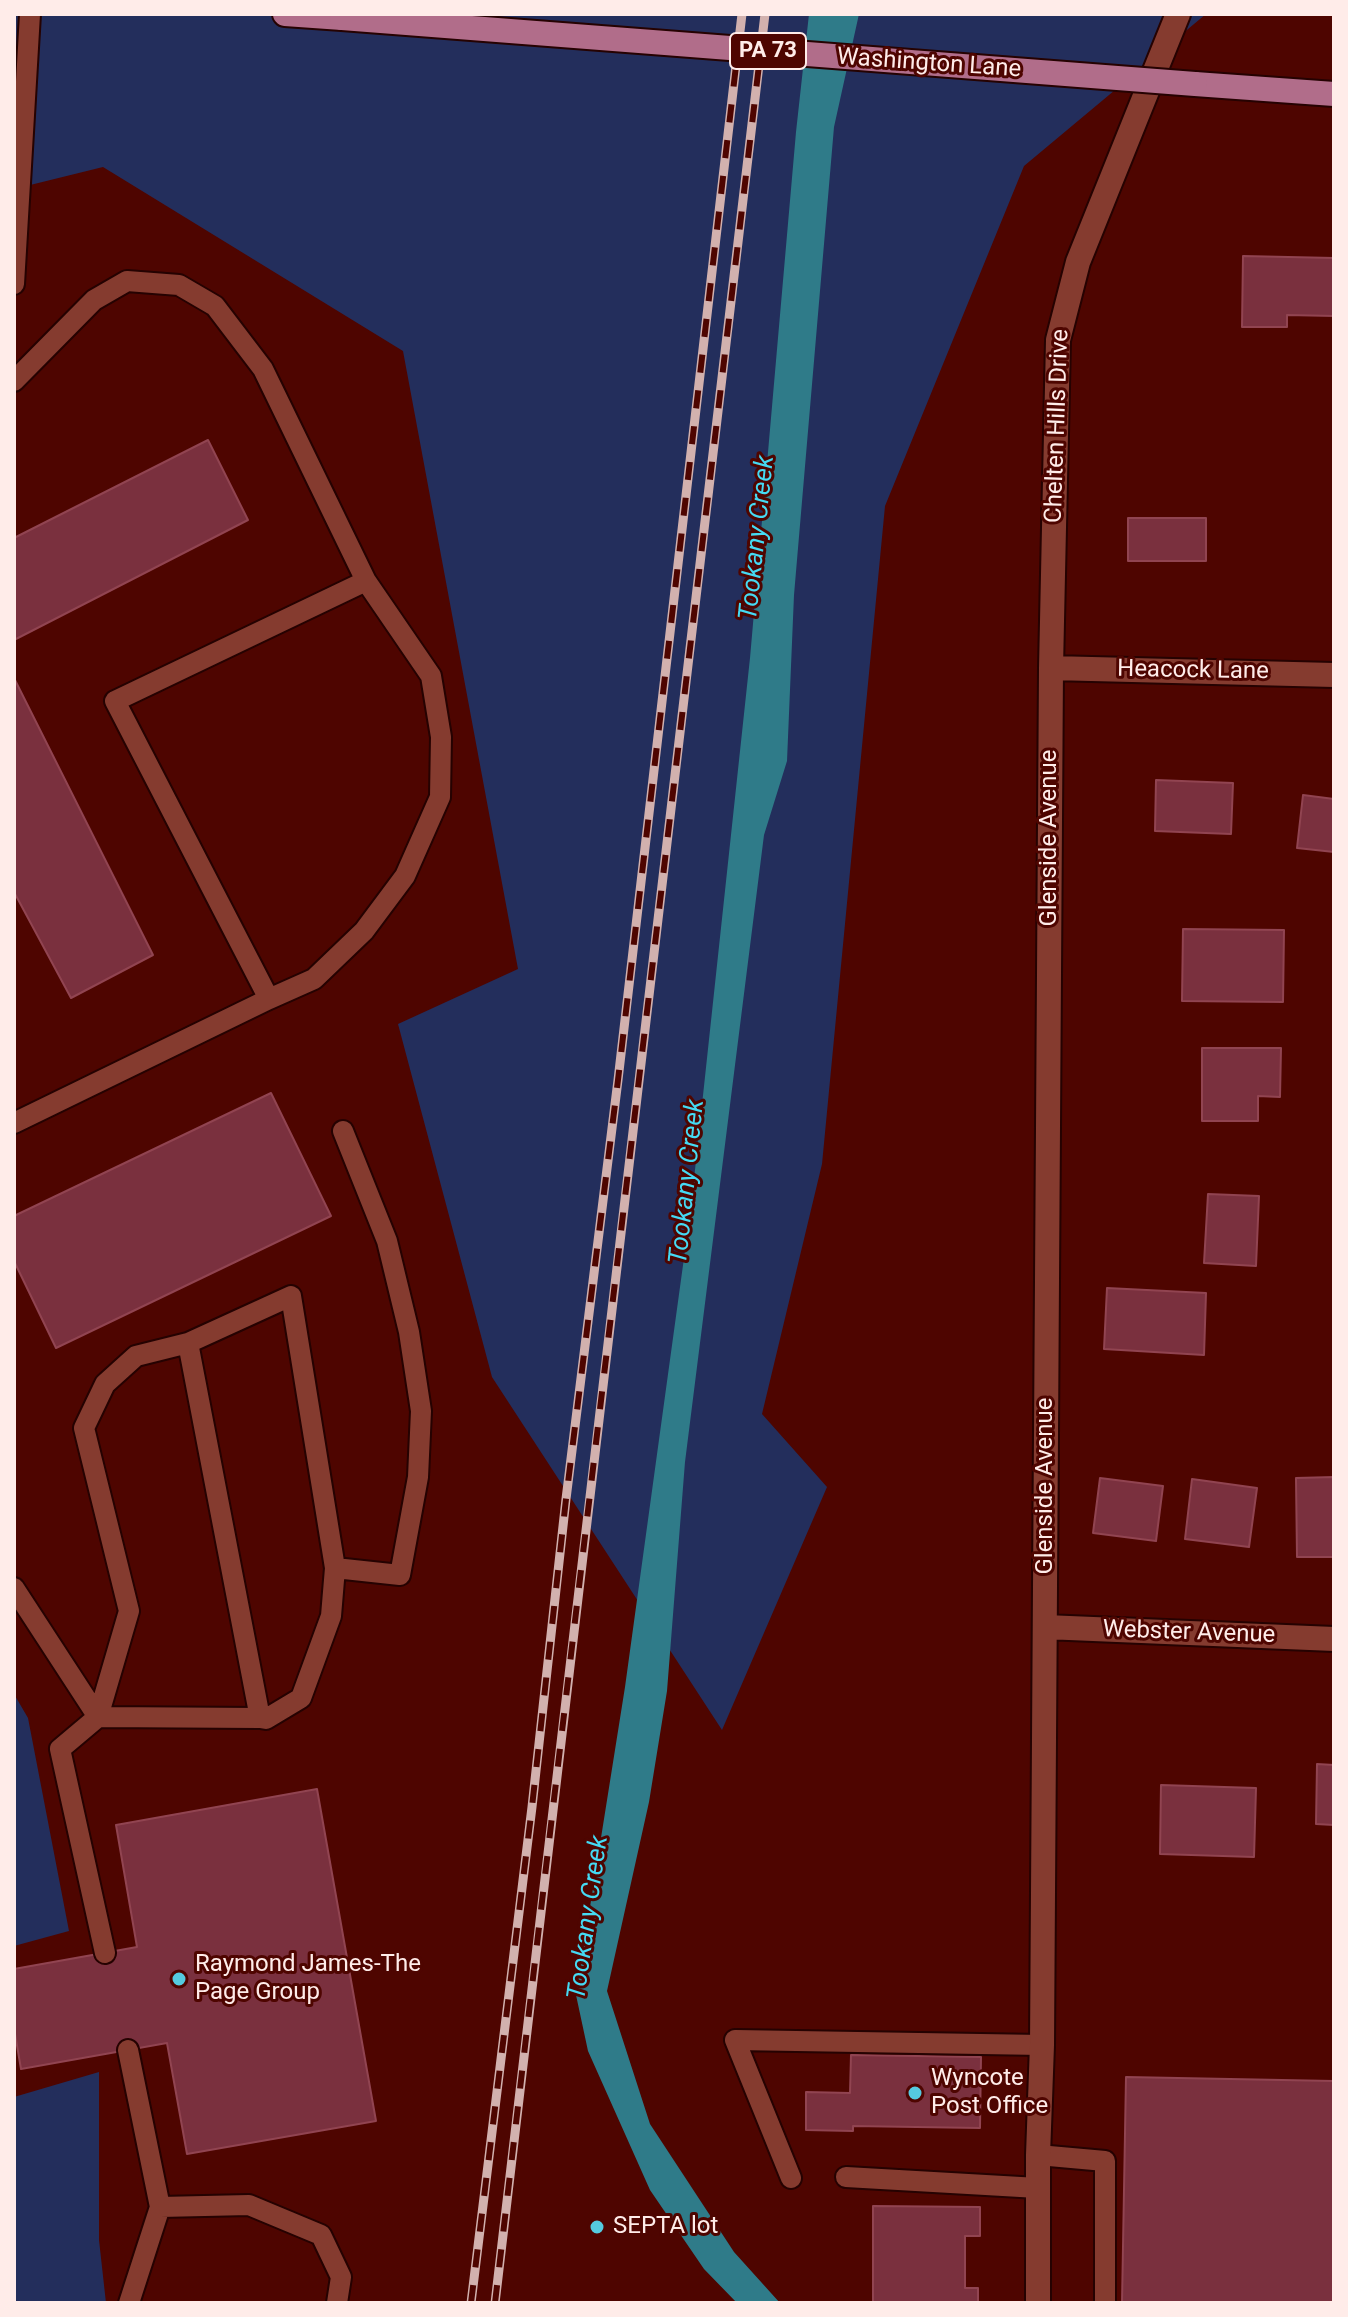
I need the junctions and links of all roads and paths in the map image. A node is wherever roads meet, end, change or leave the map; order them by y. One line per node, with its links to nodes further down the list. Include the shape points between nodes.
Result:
1 (30, 14): 5 (lane)
2 (285, 14): 4 (main road, Washington Lane / PA 73, bridge)
3 (1178, 14): 8 (street, Chelten Hills Drive, via 1078,262 1058,340)
4 (1334, 94)
5 (14, 284)
6 (14, 381): 7 (lane, via 94,300 127,281 179,285 215,306 263,369)
7 (366, 581): 10 (lane, via 431,676 441,737 440,797 405,876 364,931 314,979); 10 (lane, via 115,701)
8 (1051, 668): 9 (street, Heacock Lane); 16 (street, Glenside Avenue)
9 (1334, 675)
10 (269, 999): 11 (lane)
11 (14, 1123)
12 (343, 1131): 14 (lane, via 387,1241 421,1411 418,1477 400,1575)
13 (188, 1343): 14 (lane, via 291,1296); 18 (lane, via 136,1356 105,1384 84,1428 129,1611); 19 (lane)
14 (335, 1568): 19 (lane, via 331,1616 301,1698)
15 (14, 1588): 18 (lane)
16 (1045, 1627): 17 (street, Webster Avenue); 21 (street, Glenside Avenue)
17 (1334, 1639)
18 (98, 1717): 19 (lane); 20 (lane, via 60,1749)
19 (260, 1718)
20 (105, 1953)
21 (1042, 2045): 23 (street, Glenside Avenue); 25 (lane, via 735,2040)
22 (128, 2050): 27 (lane)
23 (1038, 2155): 26 (street, Glenside Avenue); 31 (lane, via 1105,2161)
24 (846, 2177): 26 (lane)
25 (791, 2178)
26 (1038, 2188): 30 (street, Glenside Avenue)
27 (160, 2207): 28 (lane); 29 (lane, via 249,2205 321,2235 341,2277)
28 (129, 2303)
29 (337, 2303)
30 (1038, 2303)
31 (1105, 2303)

